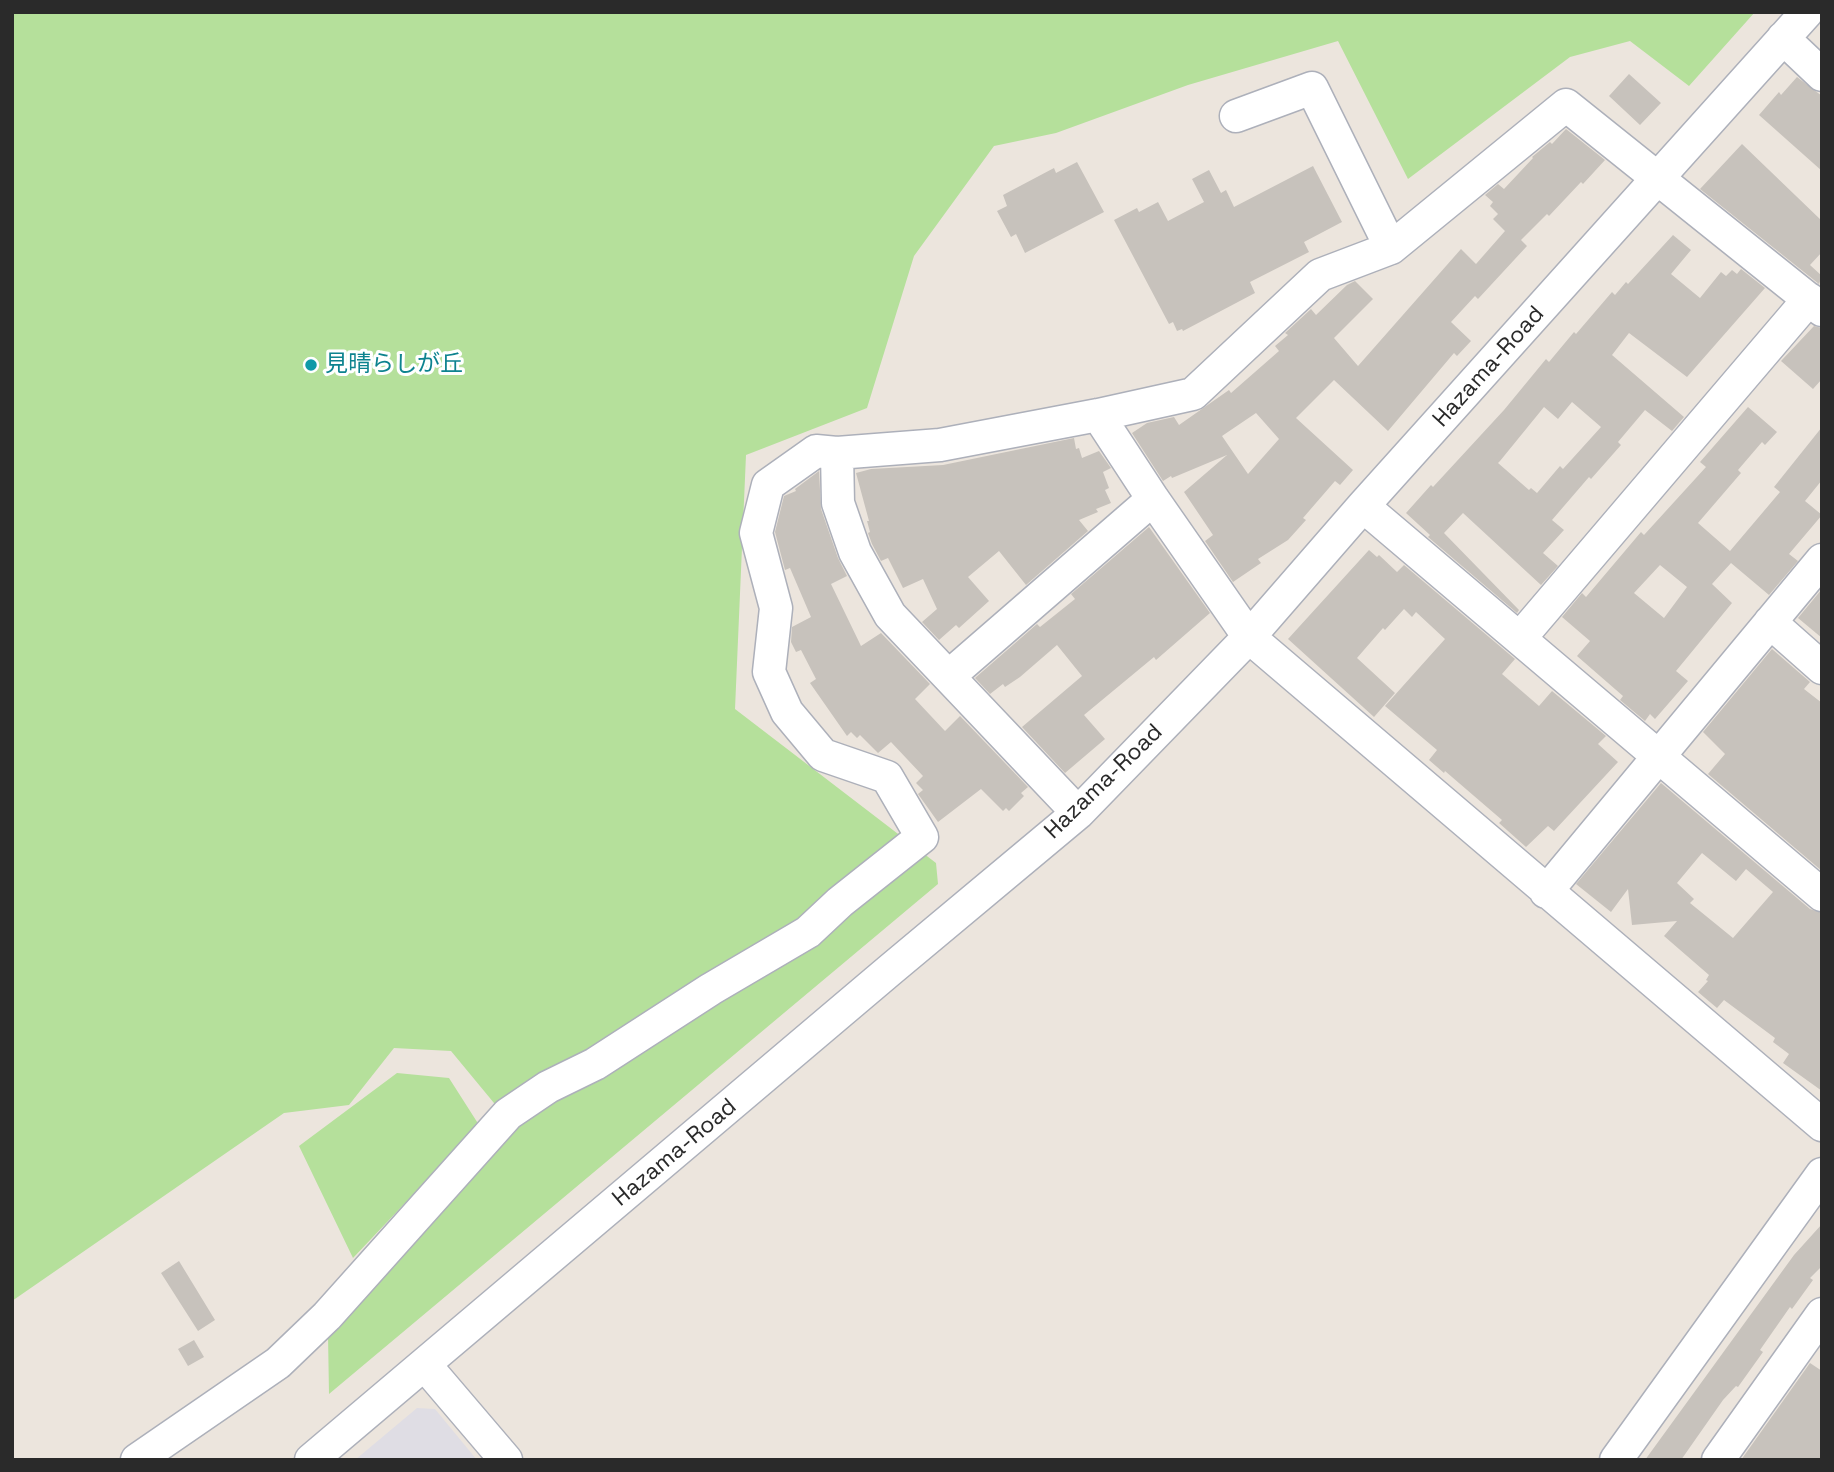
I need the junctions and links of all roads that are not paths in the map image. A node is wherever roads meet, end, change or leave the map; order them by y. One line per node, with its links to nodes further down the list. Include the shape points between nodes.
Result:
1 (1807, 12): 2 (street, Hazama-Road)
2 (1783, 38): 3 (street); 5 (street, Hazama-Road)
3 (1822, 75)
4 (1236, 116): 6 (street, via 1312,88)
5 (1658, 179): 6 (street, via 1566,105); 7 (street); 11 (street, Hazama-Road)
6 (1391, 248): 8 (street, via 1320,275 1193,394)
7 (1815, 305): 15 (street)
8 (1098, 415): 9 (street, via 940,445); 10 (street)
9 (837, 453): 17 (street, via 838,503 855,552 890,615); 26 (street, via 816,451 768,485 756,533 776,608 769,673 787,712 823,755 887,777 922,837 808,932 508,1114 327,1317 288,1354)
10 (1153, 499): 14 (street); 17 (street)
11 (1363, 506): 14 (street, Hazama-Road); 15 (street)
12 (1822, 560): 13 (street)
13 (1770, 622): 16 (street); 18 (street)
14 (1249, 637): 19 (street, Hazama-Road); 20 (street)
15 (1520, 638): 18 (street)
16 (1822, 668)
17 (949, 676): 19 (street)
18 (1659, 756): 20 (street); 21 (street)
19 (1078, 813): 25 (street, Hazama-Road)
20 (1546, 892): 22 (street)
21 (1822, 895)
22 (1822, 1125)
23 (1822, 1174): 29 (street)
24 (1822, 1314): 30 (street)
25 (425, 1365): 27 (street, Hazama-Road); 28 (street)
26 (138, 1460)
27 (312, 1460)
28 (506, 1460)
29 (1616, 1460)
30 (1718, 1460)

